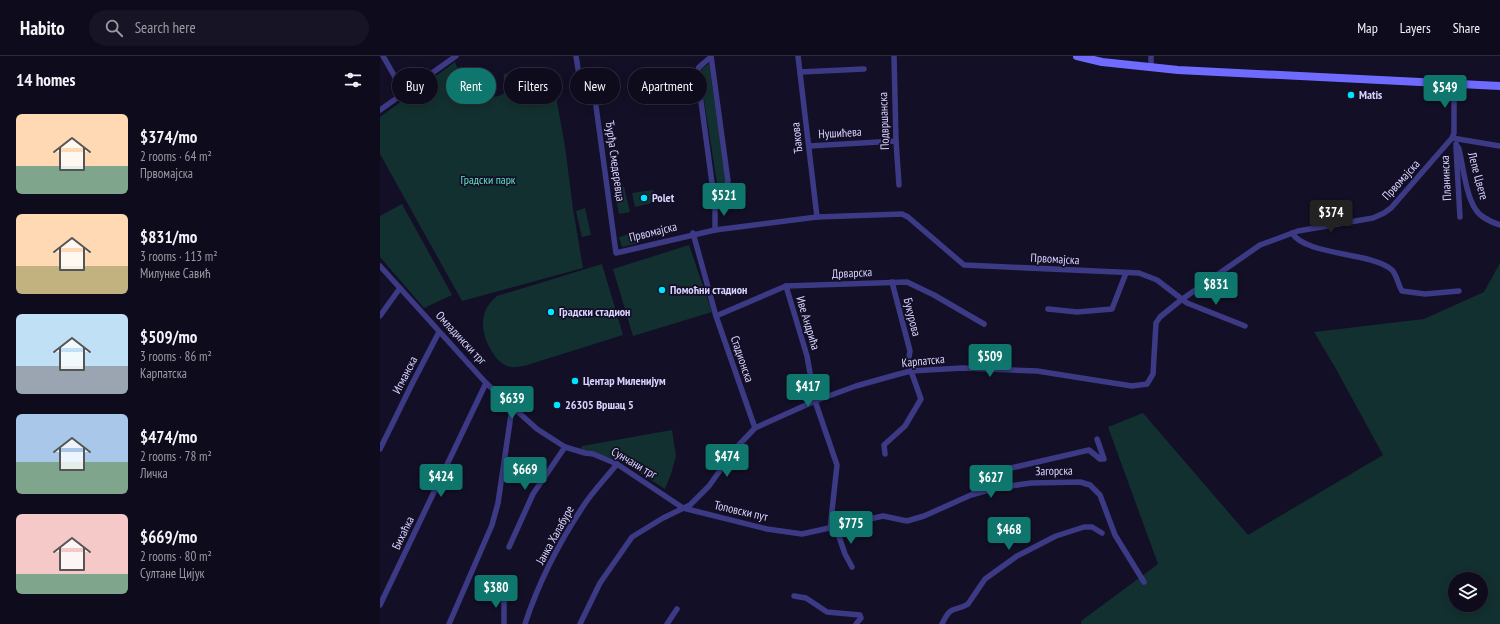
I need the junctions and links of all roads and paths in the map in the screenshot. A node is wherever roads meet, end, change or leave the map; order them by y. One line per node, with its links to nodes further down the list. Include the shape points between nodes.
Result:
1 (383, 56): 12 (street)
2 (456, 56): 10 (street)
3 (576, 56): 31 (street, Ђурђа Смедеревца, via 579,75 593,84)
4 (798, 56): 13 (street, Ђакова)
5 (894, 56): 19 (street, Подвршанска)
6 (1077, 56): 9 (street)
7 (1151, 56): 9 (street)
8 (711, 57): 24 (street, via 728,181 724,195); 24 (street, via 697,72)
9 (1151, 68): 14 (street)
10 (438, 69)
11 (864, 69): 13 (street)
12 (392, 72)
13 (800, 72): 21 (street, Ђакова)
14 (1454, 83): 15 (street); 18 (street)
15 (1500, 86)
16 (392, 102): 17 (street)
17 (380, 110)
18 (1452, 138): 20 (street, Планинска); 22 (street); 30 (street, Првомајска, via 1384,213 1373,218)
19 (896, 142): 21 (street, Нушићева); 23 (street, Подвршанска)
20 (1456, 144): 26 (street, Планинска); 27 (street, Лепе Цвете, via 1470,198 1476,211)
21 (809, 146): 25 (street, Ђакова)
22 (1500, 146)
23 (898, 185)
24 (715, 204): 28 (street)
25 (817, 217): 28 (street, Првомајска); 33 (street, Првомајска, via 906,215 964,265)
26 (1460, 217)
27 (1500, 226)
28 (715, 230): 29 (street, Првомајска)
29 (693, 233): 31 (street, Првомајска); 41 (street, Стадионска)
30 (1292, 233): 37 (street, via 1298,240 1322,249 1384,265 1393,270 1402,291 1425,294); 38 (street, Првомајска, via 1260,245)
31 (616, 253)
32 (380, 266): 36 (street, Омладински трг)
33 (1126, 273): 38 (street, Првомајска, via 1152,277); 39 (street, via 1112,309 1078,312)
34 (892, 282): 35 (street, Дрварска); 42 (street, Дрварска, via 912,283); 45 (street, Букурова, via 910,351)
35 (786, 286): 41 (street, Дрварска); 48 (street, Иве Андрића, via 807,356)
36 (400, 288): 40 (street); 44 (street, Омладински трг)
37 (1458, 291)
38 (1181, 300): 43 (street); 46 (street, Карпатска, via 1156,323 1152,378 1148,384 1138,387 1037,371 962,368)
39 (1048, 309)
40 (380, 316)
41 (716, 316): 50 (street, Стадионска)
42 (984, 324)
43 (1245, 326)
44 (440, 332): 47 (street, Омладински трг); 53 (street, Игманска)
45 (909, 357)
46 (911, 371): 48 (street, Карпатска, via 856,386); 54 (street, via 921,399 905,426 884,445)
47 (486, 383): 49 (street, Омладински трг); 66 (street, Бихаћка)
48 (815, 401): 50 (street); 58 (street, Иве Андрића, via 837,465)
49 (512, 408): 52 (street, Омладински трг, via 545,436); 68 (street, via 498,502 492,525)
50 (755, 428): 57 (street, via 736,448 709,486 690,505)
51 (1097, 439): 56 (street, via 1104,459 1100,459 1089,450 1011,468)
52 (566, 448): 55 (street, Сунчани трг, via 594,454); 61 (street, via 533,494)
53 (380, 449)
54 (885, 454)
55 (617, 464): 57 (street, Сунчани трг); 70 (street, Јанка Халабуре, via 572,525 540,586)
56 (971, 494): 58 (street, Загорска, via 924,516 907,521 883,516); 63 (street, Загорска, via 1031,483 1080,482 1090,485 1100,495 1115,535)
57 (683, 508): 60 (street, Топовски пут); 71 (street, via 632,537 600,583)
58 (833, 529): 60 (street, Загорска); 62 (street, Иве Андрића)
59 (1102, 533): 74 (street, via 1092,527 1084,527 1035,546 985,580 968,604 949,612)
60 (795, 534)
61 (509, 547)
62 (852, 567)
63 (1144, 582)
64 (504, 593): 69 (street)
65 (794, 596): 73 (street, via 806,598 827,612 860,615 861,618)
66 (380, 605)
67 (677, 609): 72 (street)
68 (449, 624)
69 (504, 624)
70 (525, 624)
71 (580, 624)
72 (667, 624)
73 (856, 624)
74 (942, 624)

